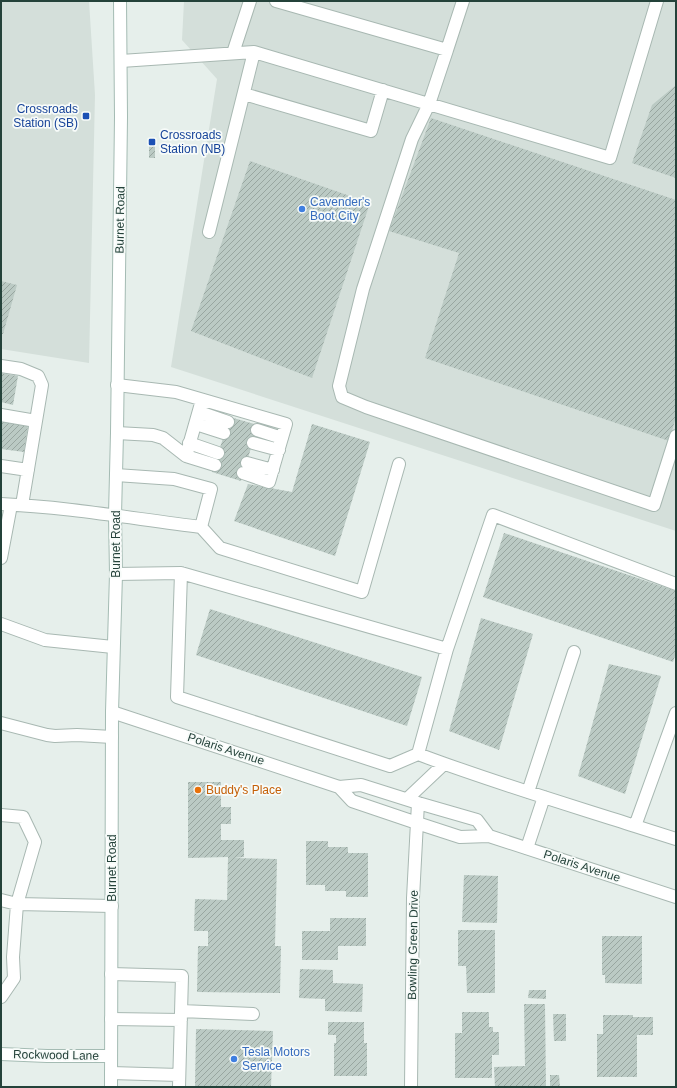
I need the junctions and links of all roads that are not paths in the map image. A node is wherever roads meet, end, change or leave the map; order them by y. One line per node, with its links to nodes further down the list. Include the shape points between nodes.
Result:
1 (120, 1): 9 (street, Burnet Road)
2 (250, 1): 8 (street)
3 (276, 1): 6 (street)
4 (463, 1): 6 (street)
5 (657, 1): 12 (street, via 610,158)
6 (447, 50): 12 (street)
7 (254, 52): 8 (street); 10 (street); 11 (street)
8 (233, 53): 9 (street)
9 (121, 61): 15 (street, Burnet Road)
10 (383, 90): 11 (street, via 371,131); 12 (street)
11 (244, 94): 13 (street)
12 (429, 104): 23 (street, via 412,139 363,289 340,386 342,397 654,505)
13 (209, 232)
14 (1, 366): 19 (street, via 21,369 38,376 42,385)
15 (117, 385): 16 (street, via 176,392); 22 (street, Burnet Road)
16 (202, 400): 18 (street); 24 (street, via 286,424)
17 (1, 415): 19 (street)
18 (197, 418): 20 (street); 25 (street)
19 (36, 420): 32 (street)
20 (226, 428)
21 (257, 430): 24 (street)
22 (118, 433): 28 (street, via 164,438); 33 (street, Burnet Road)
23 (676, 436)
24 (282, 438): 27 (street)
25 (190, 443): 28 (street); 28 (street, via 216,459)
26 (253, 443): 27 (street)
27 (278, 450): 31 (street, via 271,476)
28 (186, 456)
29 (399, 464): 36 (street, via 362,592 220,548)
30 (1, 466): 32 (street)
31 (245, 468)
32 (28, 470): 34 (street)
33 (116, 475): 35 (street, Burnet Road); 36 (street, via 174,479 211,489)
34 (12, 505): 35 (street); 37 (street)
35 (115, 515): 36 (street); 39 (street, Burnet Road)
36 (201, 527)
37 (1, 558)
38 (181, 573): 39 (street); 43 (street); 49 (street, via 176,697 390,766)
39 (116, 574): 42 (street, Burnet Road)
40 (676, 584): 43 (street, via 493,515)
41 (1, 624): 42 (street, via 45,640)
42 (113, 647): 45 (street, Burnet Road)
43 (448, 649): 49 (street)
44 (574, 652): 52 (street)
45 (112, 712): 48 (street, Burnet Road); 51 (street, Polaris Avenue)
46 (676, 713): 57 (street)
47 (1, 723): 48 (street, via 47,735)
48 (112, 737): 64 (street, Burnet Road)
49 (418, 754): 50 (street)
50 (444, 764): 52 (street); 54 (street)
51 (340, 787): 54 (street, Polaris Avenue, via 361,785); 56 (street, Polaris Avenue, via 352,801)
52 (528, 792): 53 (street)
53 (544, 798): 57 (street); 60 (street)
54 (413, 801): 56 (street, Bowling Green Drive); 58 (street, Polaris Avenue, via 477,820)
55 (1, 815): 63 (street, via 23,817 35,842)
56 (416, 823): 58 (street, Polaris Avenue, via 460,837); 75 (street, Bowling Green Drive)
57 (636, 826): 59 (street)
58 (489, 836): 60 (street, Polaris Avenue)
59 (676, 839)
60 (527, 848): 61 (street, Polaris Avenue)
61 (676, 897)
62 (1, 900): 63 (street)
63 (17, 904): 64 (street); 66 (street, via 14,978)
64 (112, 906): 65 (street, Burnet Road)
65 (111, 974): 68 (street, via 182,976); 69 (street, Burnet Road)
66 (1, 997)
67 (253, 1014): 68 (street)
68 (181, 1015): 69 (street); 73 (street)
69 (111, 1019): 71 (street, Burnet Road)
70 (1, 1054): 71 (street, Rockwood Lane)
71 (111, 1056): 72 (street, Burnet Road)
72 (111, 1074): 73 (street); 74 (street, Burnet Road)
73 (179, 1081)
74 (111, 1087)
75 (411, 1087)

